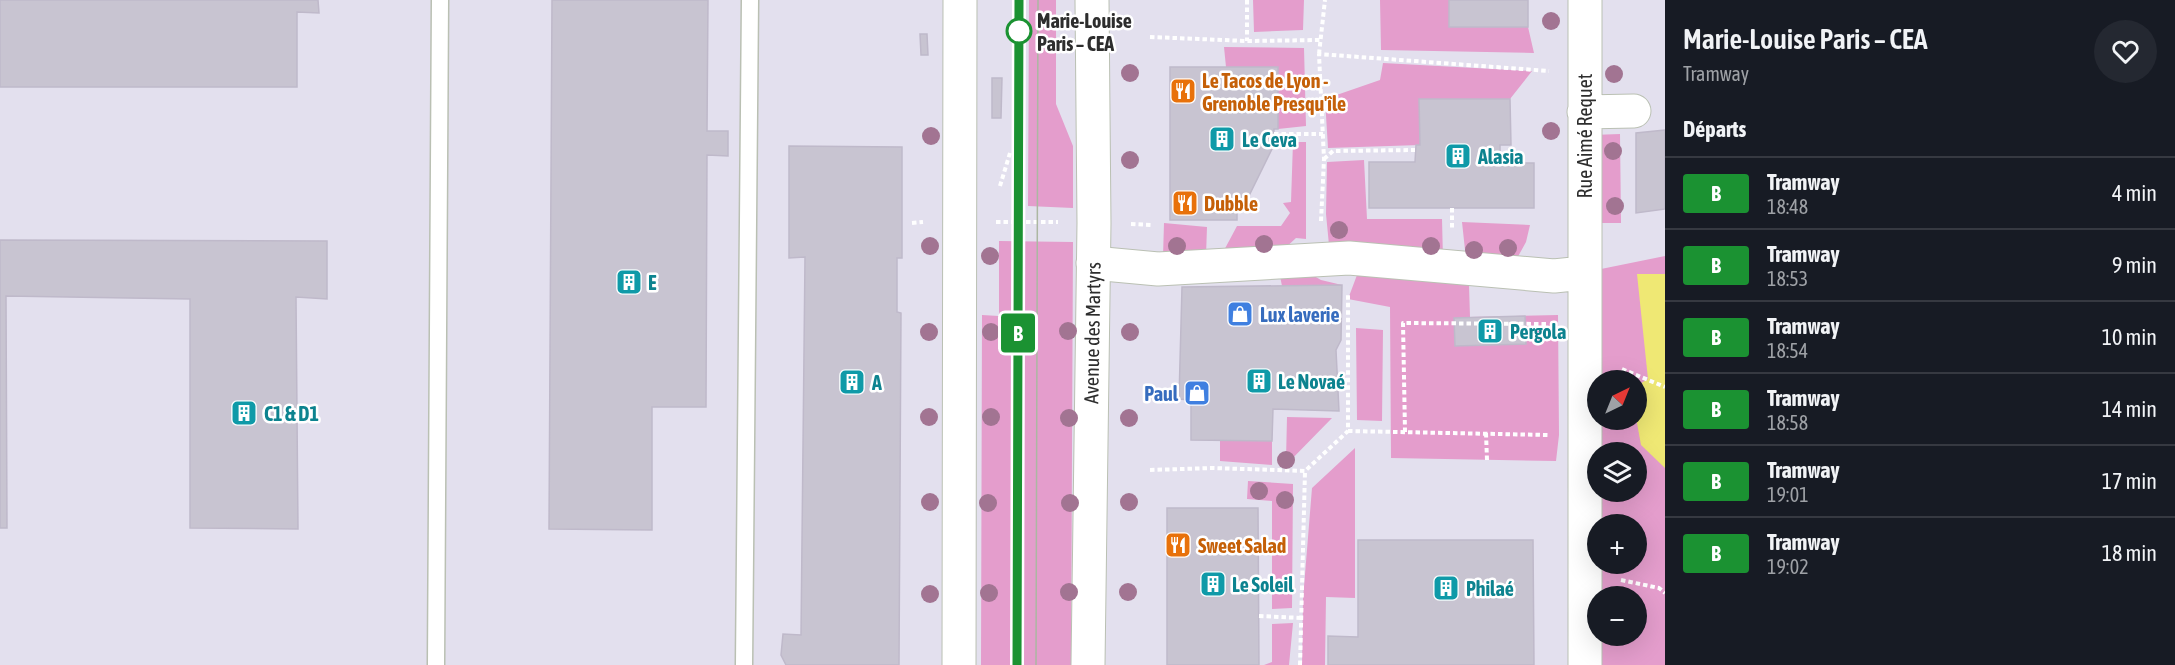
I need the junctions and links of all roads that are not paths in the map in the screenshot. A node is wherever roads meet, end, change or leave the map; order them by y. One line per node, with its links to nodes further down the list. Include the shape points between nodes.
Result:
1 (440, 0): 10 (lane)
2 (750, 0): 11 (lane)
3 (960, 0): 12 (main road)
4 (1092, 0): 8 (main road, Avenue des Martyrs)
5 (1585, 0): 7 (main road, Rue Aimé Requet)
6 (1634, 111): 7 (main road)
7 (1584, 112): 9 (main road, Rue Aimé Requet)
8 (1093, 263): 9 (main road, via 1158,269 1335,259 1554,276); 13 (main road, Avenue des Martyrs)
9 (1583, 273): 14 (main road, Rue Aimé Requet)
10 (436, 665)
11 (744, 665)
12 (959, 665)
13 (1088, 665)
14 (1585, 665)

